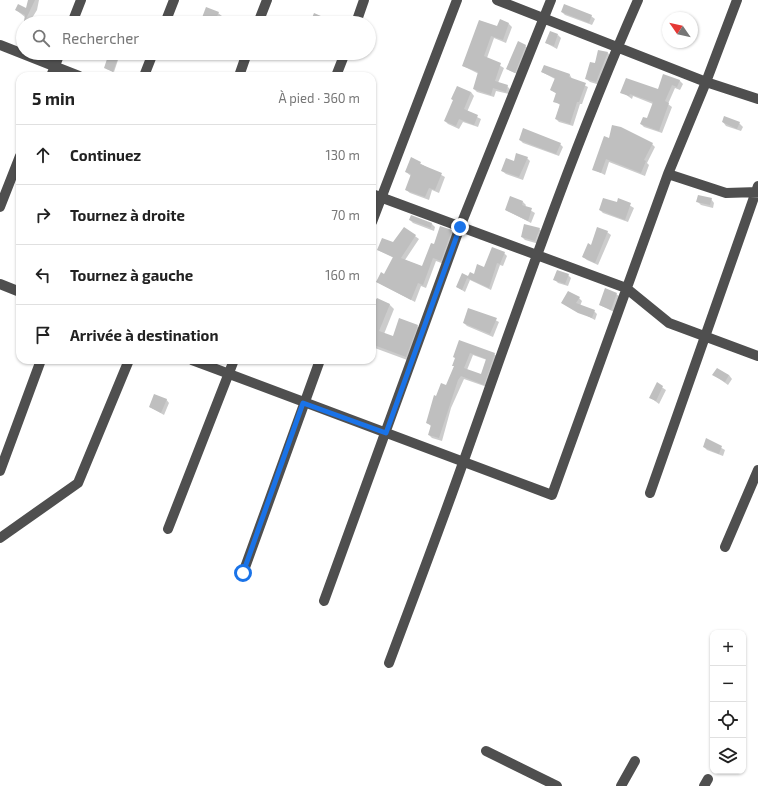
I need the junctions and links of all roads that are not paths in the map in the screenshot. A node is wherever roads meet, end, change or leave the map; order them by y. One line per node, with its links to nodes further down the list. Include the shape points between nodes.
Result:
1 (81, 0): 10 (street)
2 (174, 0): 11 (street)
3 (267, 0): 12 (street)
4 (364, 0): 13 (street)
5 (456, 0): 32 (street)
6 (497, 0): 14 (street)
7 (551, 0): 14 (street)
8 (638, 0): 16 (street)
9 (737, 0): 27 (street)
10 (75, 16)
11 (168, 16)
12 (261, 16)
13 (358, 16)
14 (544, 19): 16 (street); 34 (street)
15 (0, 46): 17 (street)
16 (618, 47): 27 (street); 35 (street)
17 (16, 54)
18 (29, 60): 23 (street)
19 (57, 60): 23 (street)
20 (150, 60): 24 (street)
21 (245, 60): 25 (street)
22 (342, 60): 26 (street)
23 (53, 72)
24 (146, 72)
25 (240, 72)
26 (337, 72)
27 (706, 82): 28 (street); 30 (street)
28 (758, 100)
29 (16, 166): 33 (street)
30 (668, 174): 31 (street, via 726,193); 37 (street)
31 (757, 190): 39 (street)
32 (377, 196): 34 (street)
33 (0, 207)
34 (460, 227): 35 (street); 48 (street)
35 (536, 254): 37 (street); 49 (street)
36 (0, 284): 38 (street)
37 (626, 288): 39 (street, via 670,323); 49 (street, via 552,495)
38 (16, 290)
39 (706, 335): 40 (street); 52 (street)
40 (758, 356)
41 (40, 364): 51 (street)
42 (127, 364): 54 (street, via 78,483)
43 (202, 364): 46 (street)
44 (232, 364): 46 (street)
45 (318, 364): 47 (street)
46 (228, 375): 47 (street); 53 (street)
47 (303, 403): 48 (street); 56 (street)
48 (386, 433): 49 (street); 57 (street)
49 (464, 462): 58 (street)
50 (758, 470): 55 (street)
51 (0, 471)
52 (650, 493)
53 (168, 529)
54 (0, 538)
55 (725, 547)
56 (243, 573)
57 (324, 601)
58 (389, 663)
59 (486, 751): 61 (street)
60 (634, 761): 62 (street)
61 (557, 786)
62 (621, 786)

